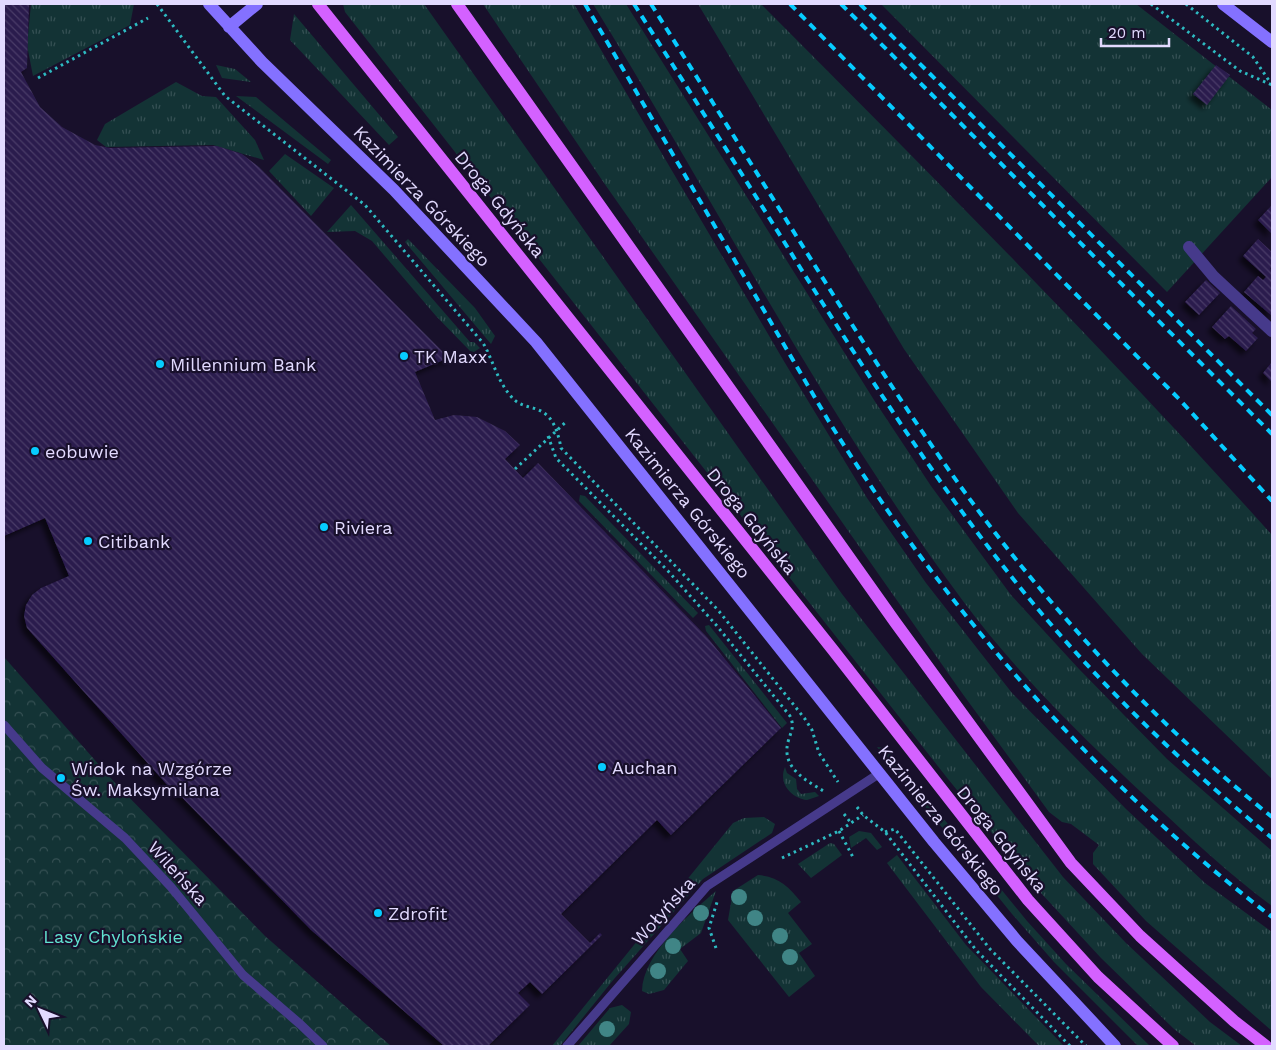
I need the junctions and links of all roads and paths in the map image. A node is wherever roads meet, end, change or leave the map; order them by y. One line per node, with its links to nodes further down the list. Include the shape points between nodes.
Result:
1 (157, 4): 17 (path, via 225,96 365,205 483,343 512,398 545,413)
2 (209, 4): 10 (street, Kazimierza Górskiego)
3 (257, 4): 10 (street)
4 (318, 4): 37 (main road, Droga Gdyńska, via 1028,900 1098,977)
5 (457, 4): 38 (main road, via 917,654 1072,863 1140,936)
6 (1151, 4): 13 (path, via 1240,71)
7 (1186, 4): 13 (path, via 1253,57)
8 (1223, 4): 11 (street)
9 (148, 18): 12 (path)
10 (229, 27): 21 (street, Kazimierza Górskiego, via 394,190 536,342)
11 (1272, 42)
12 (38, 78)
13 (1272, 85)
14 (1189, 247): 15 (street, via 1214,277)
15 (1272, 331)
16 (567, 421): 17 (path)
17 (556, 429): 18 (path); 22 (path, via 561,448 718,610 750,648 805,719 819,753)
18 (548, 436): 19 (path); 23 (path, via 556,458 668,571 778,701 794,725 787,749 791,766)
19 (515, 469)
20 (4, 725): 32 (lane, Wileńska, via 42,768 125,838 171,887 242,975)
21 (880, 772): 22 (lane, Wołyńska); 36 (street, Kazimierza Górskiego, via 1017,941)
22 (847, 795): 23 (lane, Wołyńska); 24 (path)
23 (835, 803): 25 (path); 33 (lane, Wołyńska, via 707,886)
24 (863, 815): 25 (path); 27 (path)
25 (851, 824): 26 (path)
26 (839, 830): 28 (path); 29 (path)
27 (886, 832): 34 (path, via 976,950); 35 (path, via 894,829 990,949)
28 (780, 859)
29 (854, 859)
30 (719, 896): 31 (path, via 709,928)
31 (716, 948)
32 (323, 1046)
33 (567, 1046)
34 (1070, 1046)
35 (1086, 1046)
36 (1116, 1046)
37 (1173, 1046)
38 (1266, 1046)

